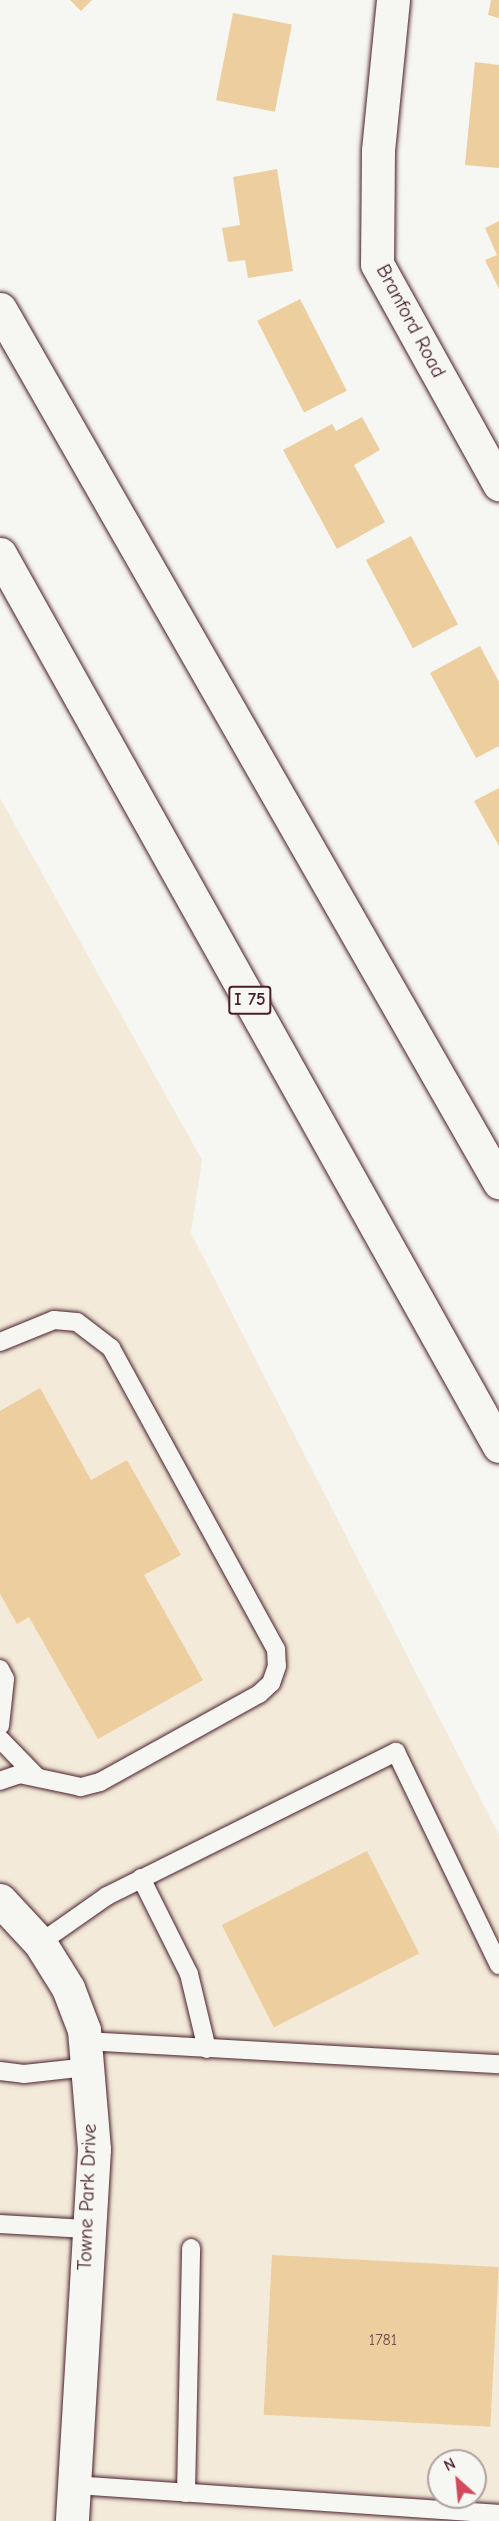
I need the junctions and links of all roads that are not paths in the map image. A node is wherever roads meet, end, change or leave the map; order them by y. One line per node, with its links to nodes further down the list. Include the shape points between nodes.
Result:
1 (393, 0): 3 (main road, Branford Road, via 378,151 377,264)
2 (0, 309): 5 (main road)
3 (499, 484)
4 (0, 554): 7 (main road, I 75)
5 (499, 1182)
6 (0, 1342): 11 (lane, via 31,1325 54,1320 76,1322 111,1348 276,1649 278,1666 271,1683 259,1694 100,1782 81,1787)
7 (499, 1446)
8 (0, 1669): 9 (lane, via 5,1678)
9 (0, 1726)
10 (0, 1739): 11 (lane)
11 (36, 1776): 12 (lane, via 20,1774)
12 (0, 1780)
13 (141, 1878): 15 (lane, via 107,1896); 16 (lane, via 396,1752); 17 (lane, via 189,1974)
14 (0, 1899): 15 (main road, Towne Park Drive)
15 (40, 1943): 18 (main road, Towne Park Drive, via 68,1988)
16 (499, 1965)
17 (207, 2049): 18 (lane); 19 (lane)
18 (86, 2054): 20 (lane, via 24,2074); 22 (main road, Towne Park Drive, via 94,2149)
19 (499, 2064)
20 (0, 2071)
21 (0, 2224): 22 (lane)
22 (86, 2229): 24 (main road, Towne Park Drive)
23 (191, 2248): 25 (lane)
24 (74, 2485): 25 (lane); 27 (main road, Towne Park Drive)
25 (186, 2493): 26 (lane)
26 (499, 2514)
27 (72, 2521)

